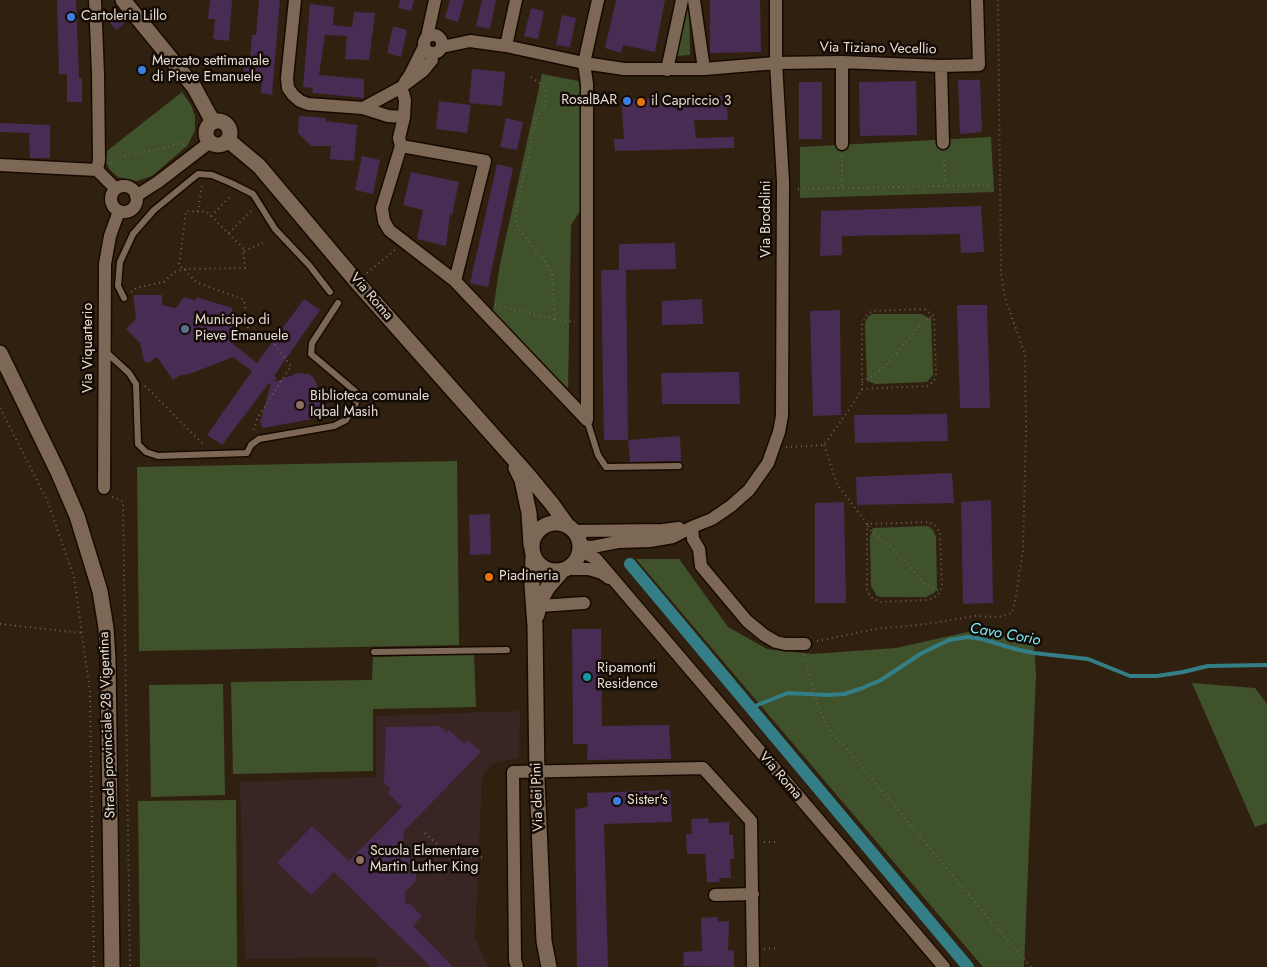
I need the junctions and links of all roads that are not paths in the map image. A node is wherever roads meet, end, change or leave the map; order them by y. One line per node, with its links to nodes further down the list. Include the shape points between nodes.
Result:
1 (95, 0): 29 (street)
2 (123, 0): 22 (street, via 194,87)
3 (295, 0): 20 (street, via 288,88 300,101 308,104)
4 (435, 0): 11 (street)
5 (516, 0): 12 (street)
6 (598, 0): 14 (street)
7 (682, 0): 18 (street)
8 (694, 0): 17 (street)
9 (776, 0): 15 (street, Via Brodolini)
10 (977, 0): 16 (street, Via Tiziano Vecellio, via 979,65)
11 (431, 46): 12 (street, via 470,41); 19 (street)
12 (506, 46): 14 (street)
13 (842, 62): 15 (street, Via Tiziano Vecellio); 16 (street, Via Tiziano Vecellio); 26 (street)
14 (584, 63): 18 (street, via 624,69); 39 (street, via 587,84)
15 (776, 63): 17 (street); 43 (street, Via Brodolini, via 782,181 782,416 768,463 748,490 712,520)
16 (941, 66): 25 (street)
17 (704, 69): 18 (street)
18 (667, 70)
19 (400, 88): 20 (street); 21 (street, via 405,100)
20 (363, 108): 21 (street)
21 (404, 117): 27 (street, via 399,138)
22 (213, 122): 23 (street, via 221,121 227,125 230,132); 24 (street, via 206,130)
23 (228, 140): 24 (street, via 218,145); 40 (street, Via Roma, via 259,166)
24 (210, 142): 31 (street)
25 (943, 142)
26 (842, 144)
27 (401, 146): 33 (street, via 382,208 384,221 389,230); 33 (street, via 485,161)
28 (0, 166): 29 (street)
29 (98, 170): 30 (street)
30 (116, 189): 31 (street, via 128,187); 32 (street, via 111,201)
31 (136, 196): 32 (street, via 130,210)
32 (119, 211): 37 (street, Via Viquarterio, via 105,264)
33 (455, 281): 39 (street)
34 (330, 292): 35 (lane, via 276,229 253,194 212,175 198,174 154,210 133,234 120,262 118,286)
35 (124, 298)
36 (338, 304): 37 (lane, via 312,343 311,354 356,392 356,403 346,420 334,426 260,439 251,445 247,453 158,456 146,452 138,444 136,384 120,364)
37 (104, 352): 42 (street, Via Viquarterio)
38 (0, 354): 58 (street, Strada provinciale 28 Vigentina, via 77,516 100,591 108,659)
39 (587, 420): 41 (lane, via 598,455 606,467)
40 (511, 457): 44 (street, Via Roma); 46 (street, Via Roma, via 524,487)
41 (678, 466)
42 (104, 488)
43 (692, 526): 44 (street, Via Brodolini, via 663,530); 45 (street, Via Brodolini, via 673,537); 52 (street, via 701,566 747,620 776,642)
44 (570, 528): 45 (street, via 578,538); 46 (street, via 557,523 539,529 533,537)
45 (580, 548): 47 (street, via 574,564); 48 (street, Via Roma, via 596,558)
46 (532, 552): 47 (street, via 536,562 548,571); 51 (street, Via dei Pini)
47 (565, 570): 48 (street, Via Roma, via 589,569 602,573); 50 (street, Via dei Pini, via 548,587)
48 (617, 584): 62 (street, Via Roma)
49 (584, 603): 50 (street)
50 (539, 606): 51 (street, Via dei Pini)
51 (535, 626): 55 (street, Via dei Pini)
52 (805, 644)
53 (507, 650): 54 (lane)
54 (374, 652)
55 (537, 771): 56 (street, via 702,768 751,821); 59 (street, via 513,772); 60 (street, Via dei Pini, via 544,941)
56 (753, 894): 57 (street); 61 (street)
57 (715, 895)
58 (112, 967)
59 (517, 967)
60 (549, 967)
61 (754, 967)
62 (944, 967)

